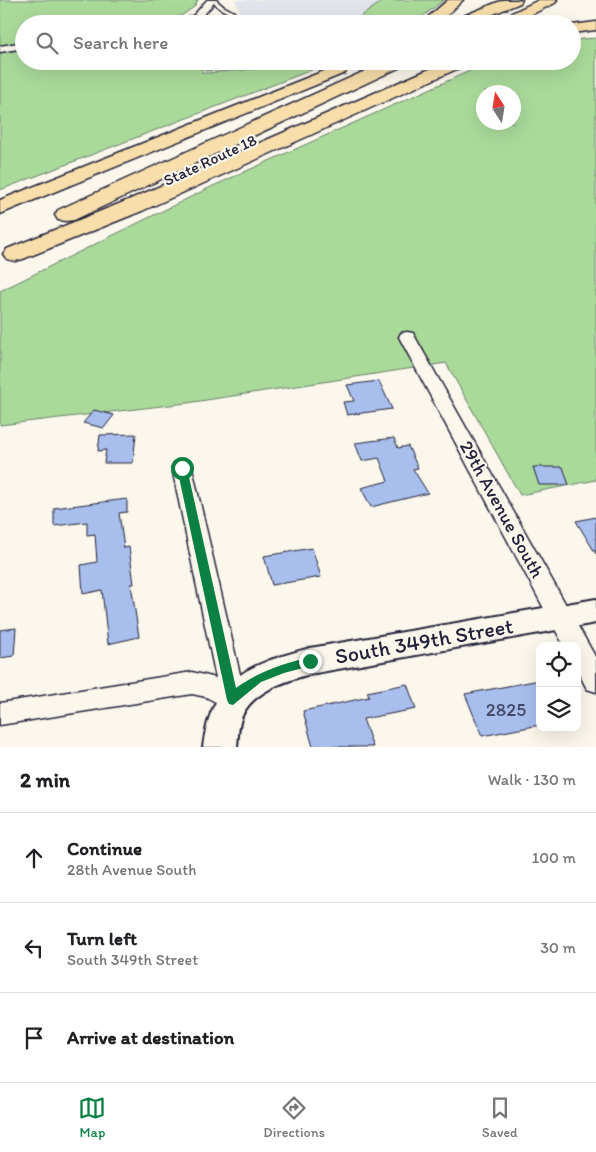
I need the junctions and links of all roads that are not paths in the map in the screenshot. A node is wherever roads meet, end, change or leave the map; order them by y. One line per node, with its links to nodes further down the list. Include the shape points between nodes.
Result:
1 (213, 0): 6 (street); 7 (lane)
2 (456, 0): 8 (highway)
3 (515, 0): 9 (highway)
4 (532, 0): 10 (highway)
5 (550, 0): 11 (highway)
6 (199, 15)
7 (233, 15)
8 (440, 15)
9 (478, 15)
10 (500, 15)
11 (519, 15)
12 (596, 26): 13 (highway)
13 (581, 28)
14 (15, 46): 15 (street)
15 (0, 49)
16 (340, 70): 20 (highway)
17 (381, 70): 21 (highway, State Route 18)
18 (401, 70): 21 (highway, State Route 18)
19 (442, 70): 21 (highway, via 143,202)
20 (0, 208)
21 (5, 253)
22 (407, 337): 25 (street, 29th Avenue South)
23 (182, 468): 27 (street)
24 (596, 612): 25 (street, South 349th Street)
25 (562, 617): 26 (street, 29th Avenue South); 27 (street, South 349th Street, via 310,661 257,679)
26 (596, 681)
27 (233, 700): 28 (street, via 212,687 192,683); 29 (street, via 224,719)
28 (0, 714)
29 (220, 747)

